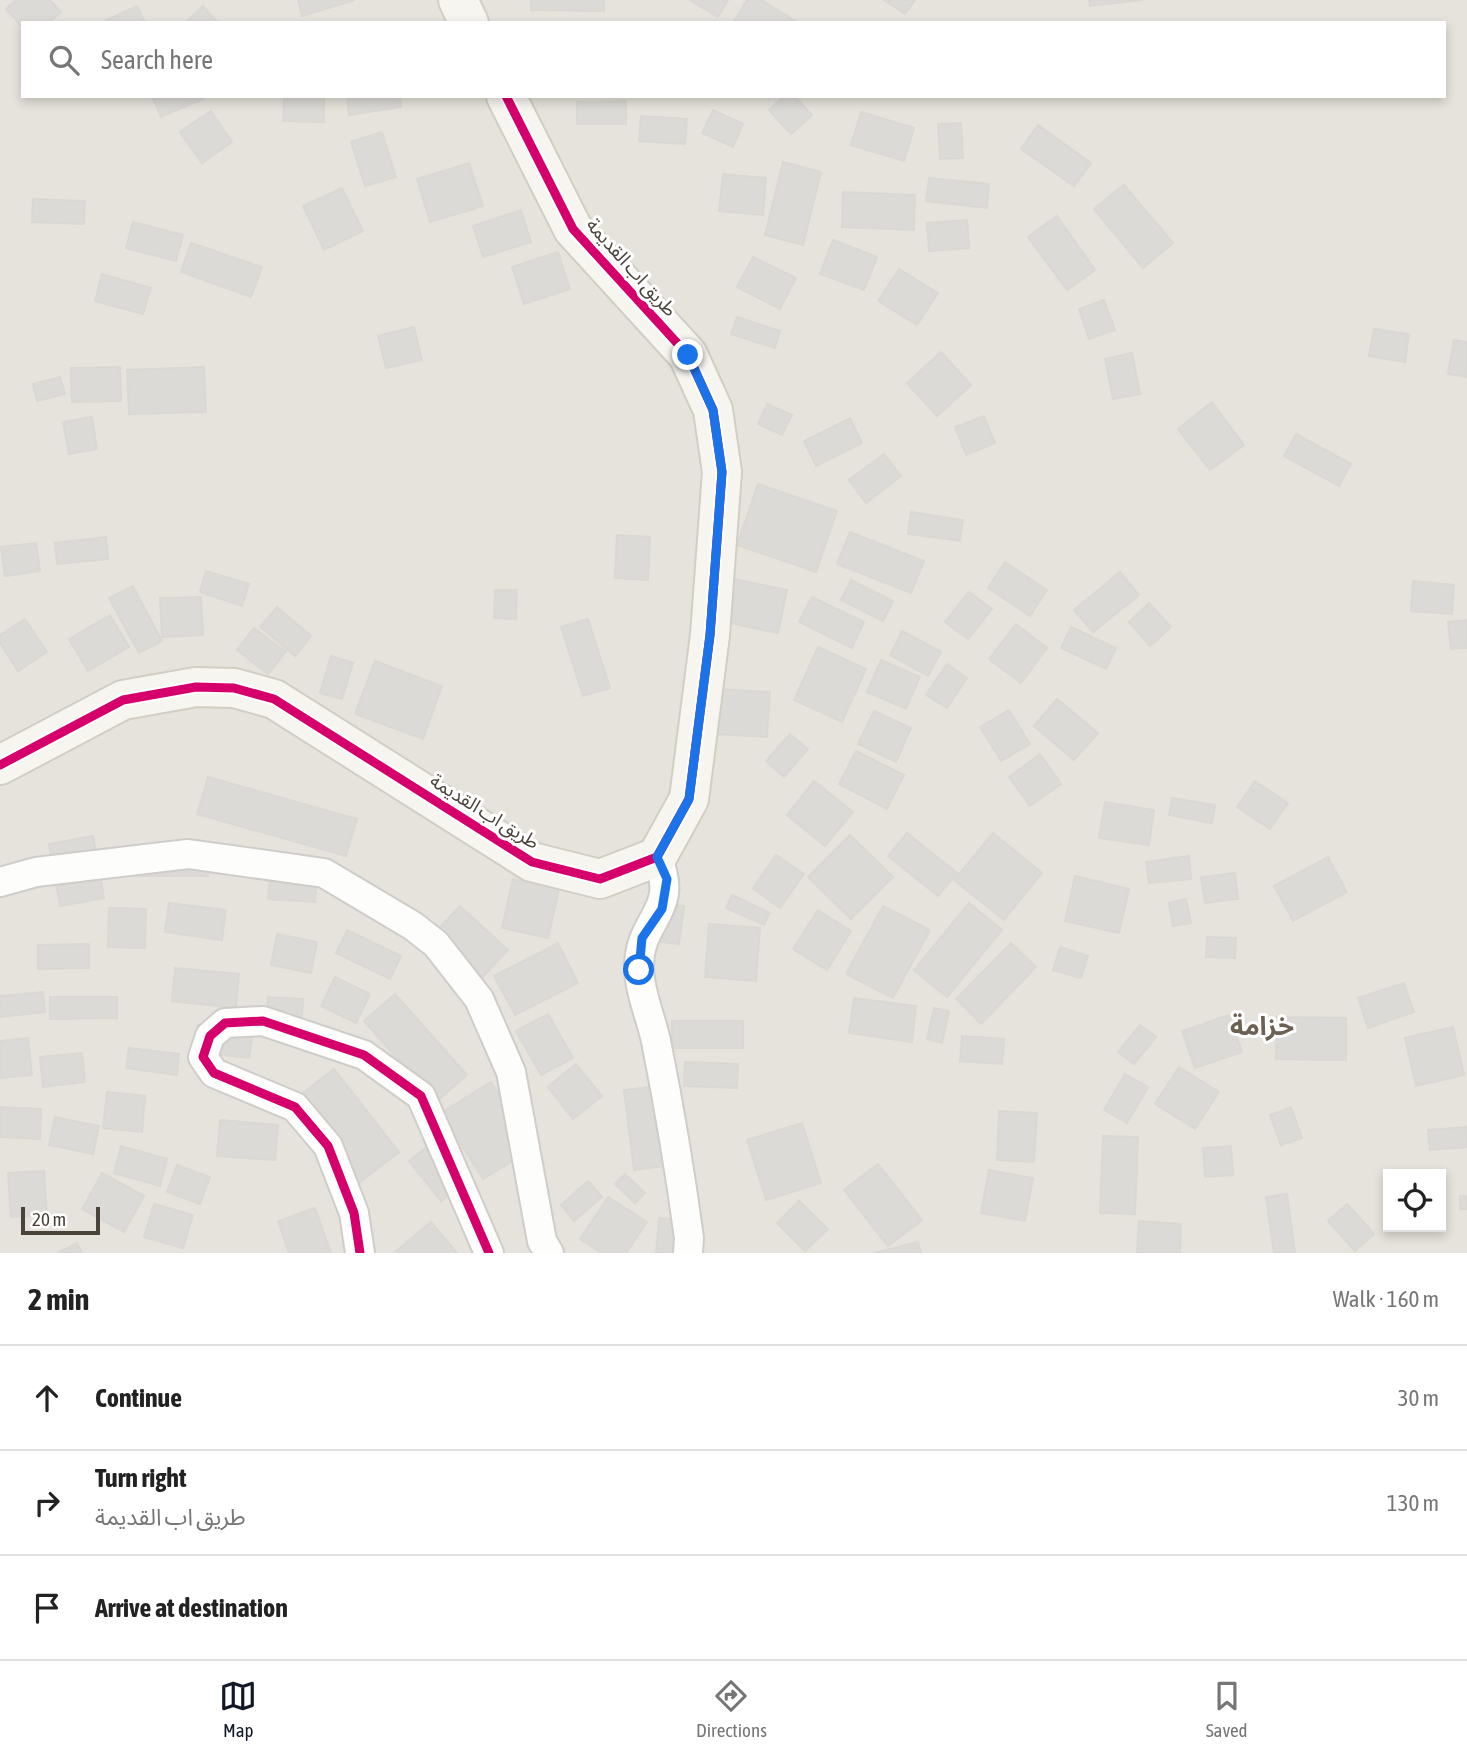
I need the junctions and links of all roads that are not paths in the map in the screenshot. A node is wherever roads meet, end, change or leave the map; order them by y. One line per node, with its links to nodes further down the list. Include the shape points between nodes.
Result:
1 (458, 0): 2 (street)
2 (468, 21)
3 (507, 98): 5 (street, طريق اب القديمة, via 573,229 688,355 713,410 722,472 710,635 689,799)
4 (0, 765): 5 (street, طريق اب القديمة, via 122,700 196,687 234,688 274,699 532,862 600,879)
5 (657, 857): 10 (street, via 667,879 662,909 642,938 639,970 676,1144)
6 (0, 882): 9 (street, via 36,872 188,854 324,873 413,926 436,944 479,999 510,1072 542,1241)
7 (360, 1253): 8 (street, via 354,1213 328,1146 295,1107 215,1073 203,1057 210,1036 225,1023 262,1021 364,1055 421,1096)
8 (489, 1253)
9 (549, 1253)
10 (688, 1253)

